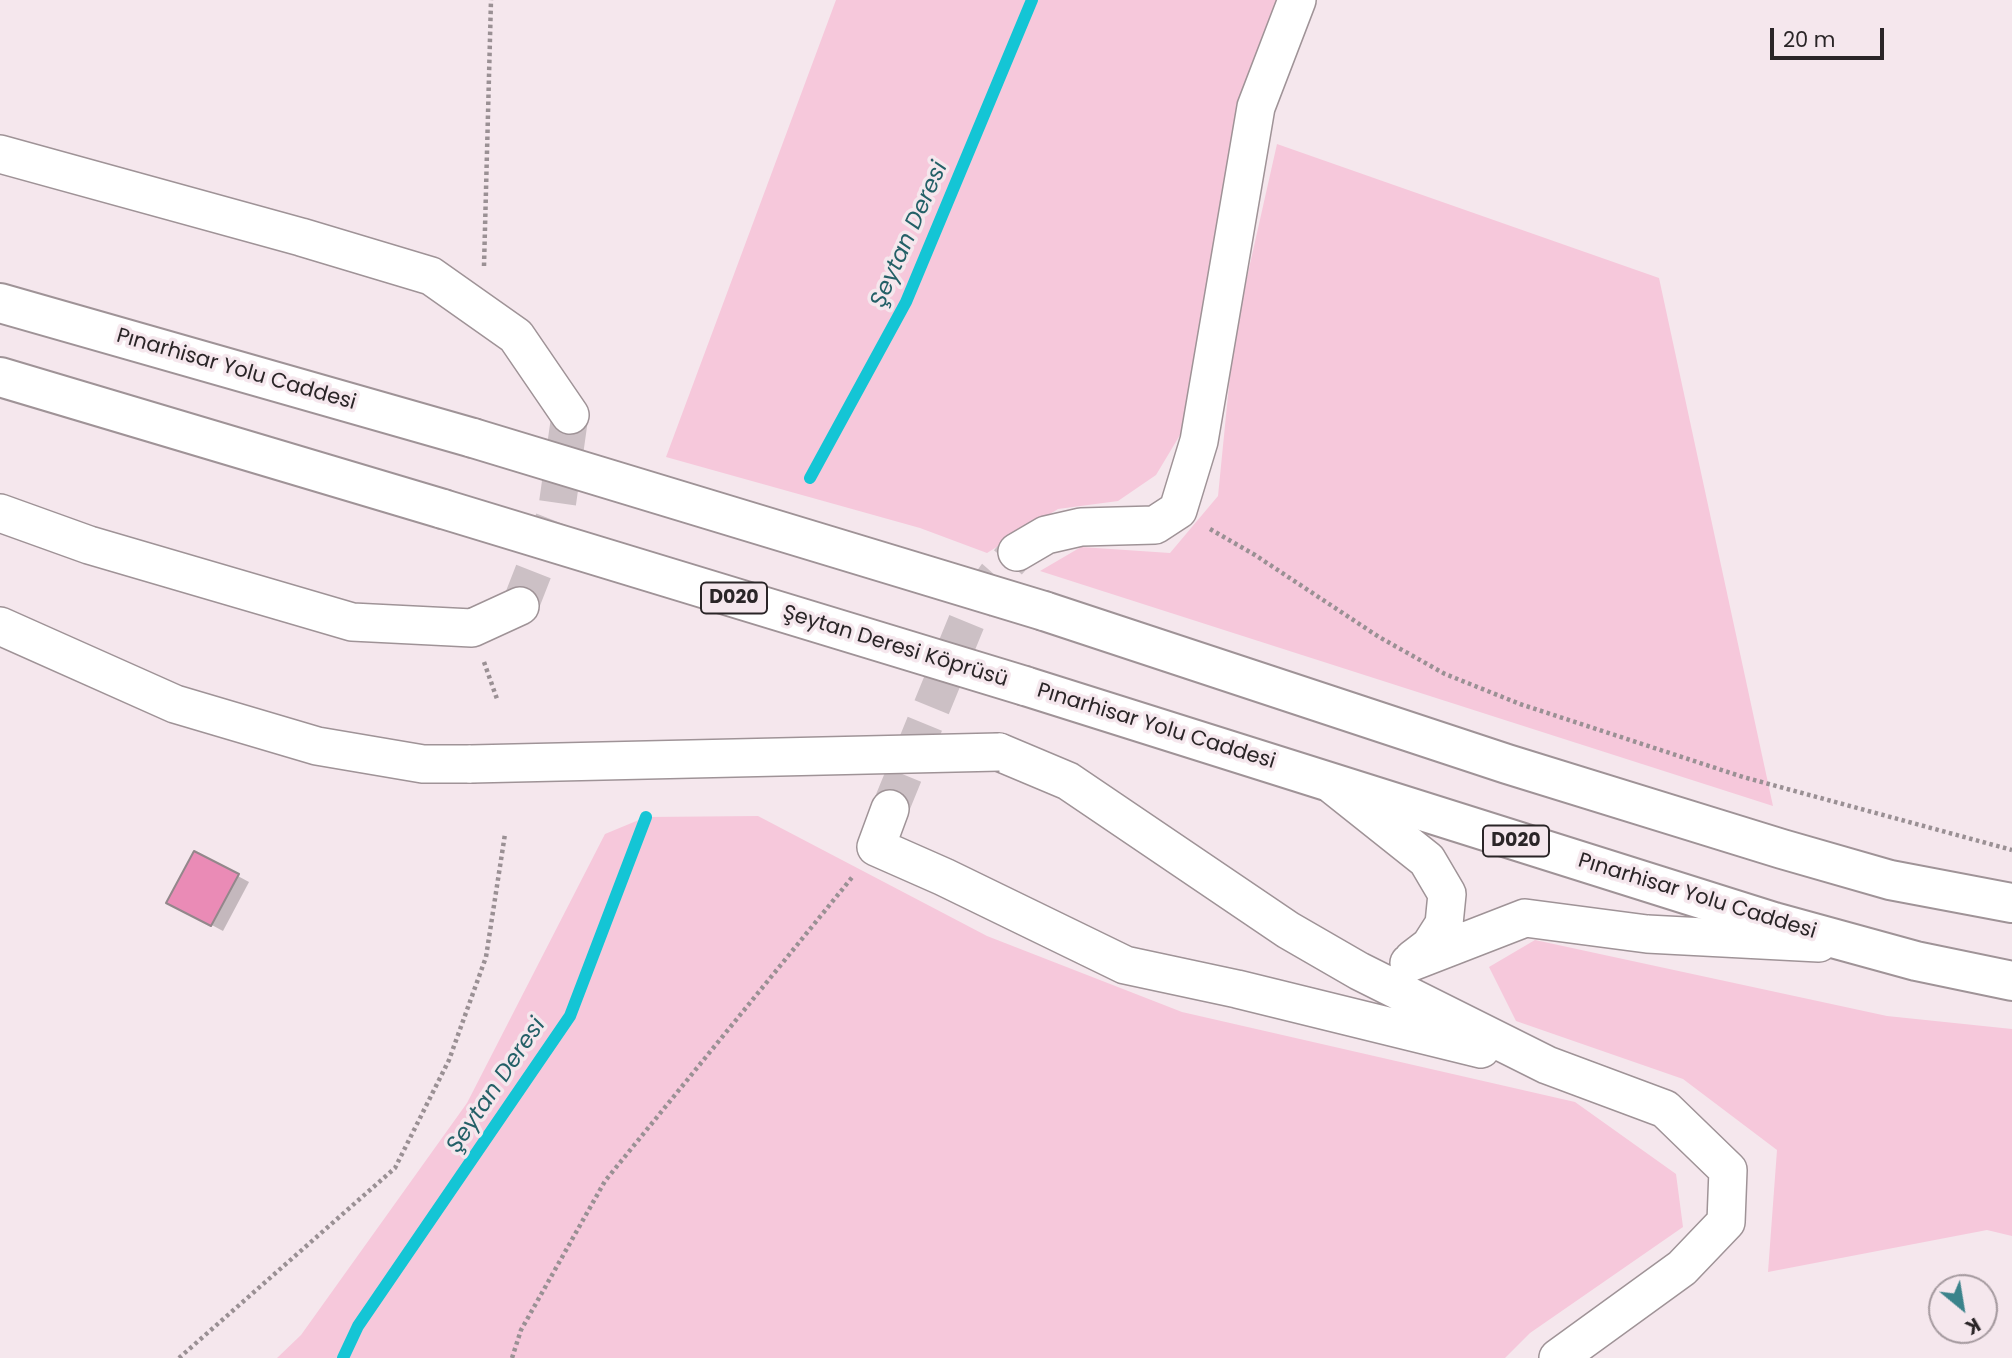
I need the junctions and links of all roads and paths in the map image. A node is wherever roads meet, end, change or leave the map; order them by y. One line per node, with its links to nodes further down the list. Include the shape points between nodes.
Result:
1 (491, 0): 5 (path)
2 (1297, 0): 8 (street, via 1256,107 1199,441)
3 (0, 154): 5 (street, via 431,276)
4 (0, 303): 19 (highway, Pınarhisar Yolu Caddesi, bridge, via 472,438 1044,611 1507,764 1782,849 1890,880)
5 (483, 313): 7 (street, via 516,336)
6 (0, 377): 13 (highway, Şeytan Deresi Köprüsü / D020, bridge)
7 (570, 415)
8 (1178, 510): 10 (street, via 1155,525 1081,527 1046,535); 18 (path, via 1379,638 1445,674 1520,704 1743,777)
9 (0, 513): 11 (street, via 89,545 352,622 472,628)
10 (1017, 552)
11 (520, 606)
12 (0, 626): 22 (street, bridge, via 176,704 304,742 423,764 999,752 1068,781 1288,930)
13 (1025, 686): 14 (highway, Pınarhisar Yolu Caddesi / D020)
14 (1330, 782): 20 (highway, Pınarhisar Yolu Caddesi / D020); 21 (street, via 1427,860 1447,894 1444,924 1430,946)
15 (890, 809): 17 (street)
16 (505, 834): 25 (path, via 485,957 449,1060 395,1168)
17 (876, 847): 24 (street, via 1125,965); 26 (path, via 605,1181 521,1330)
18 (2012, 850)
19 (2012, 903)
20 (1850, 944): 21 (street, via 1647,934 1525,918); 23 (highway, Pınarhisar Yolu Caddesi / D020)
21 (1409, 962): 22 (street, via 1384,971)
22 (1359, 971): 24 (street)
23 (2012, 981)
24 (1547, 1065): 27 (street, via 1665,1109 1728,1170 1727,1222 1682,1268)
25 (180, 1358)
26 (512, 1358)
27 (1558, 1358)

